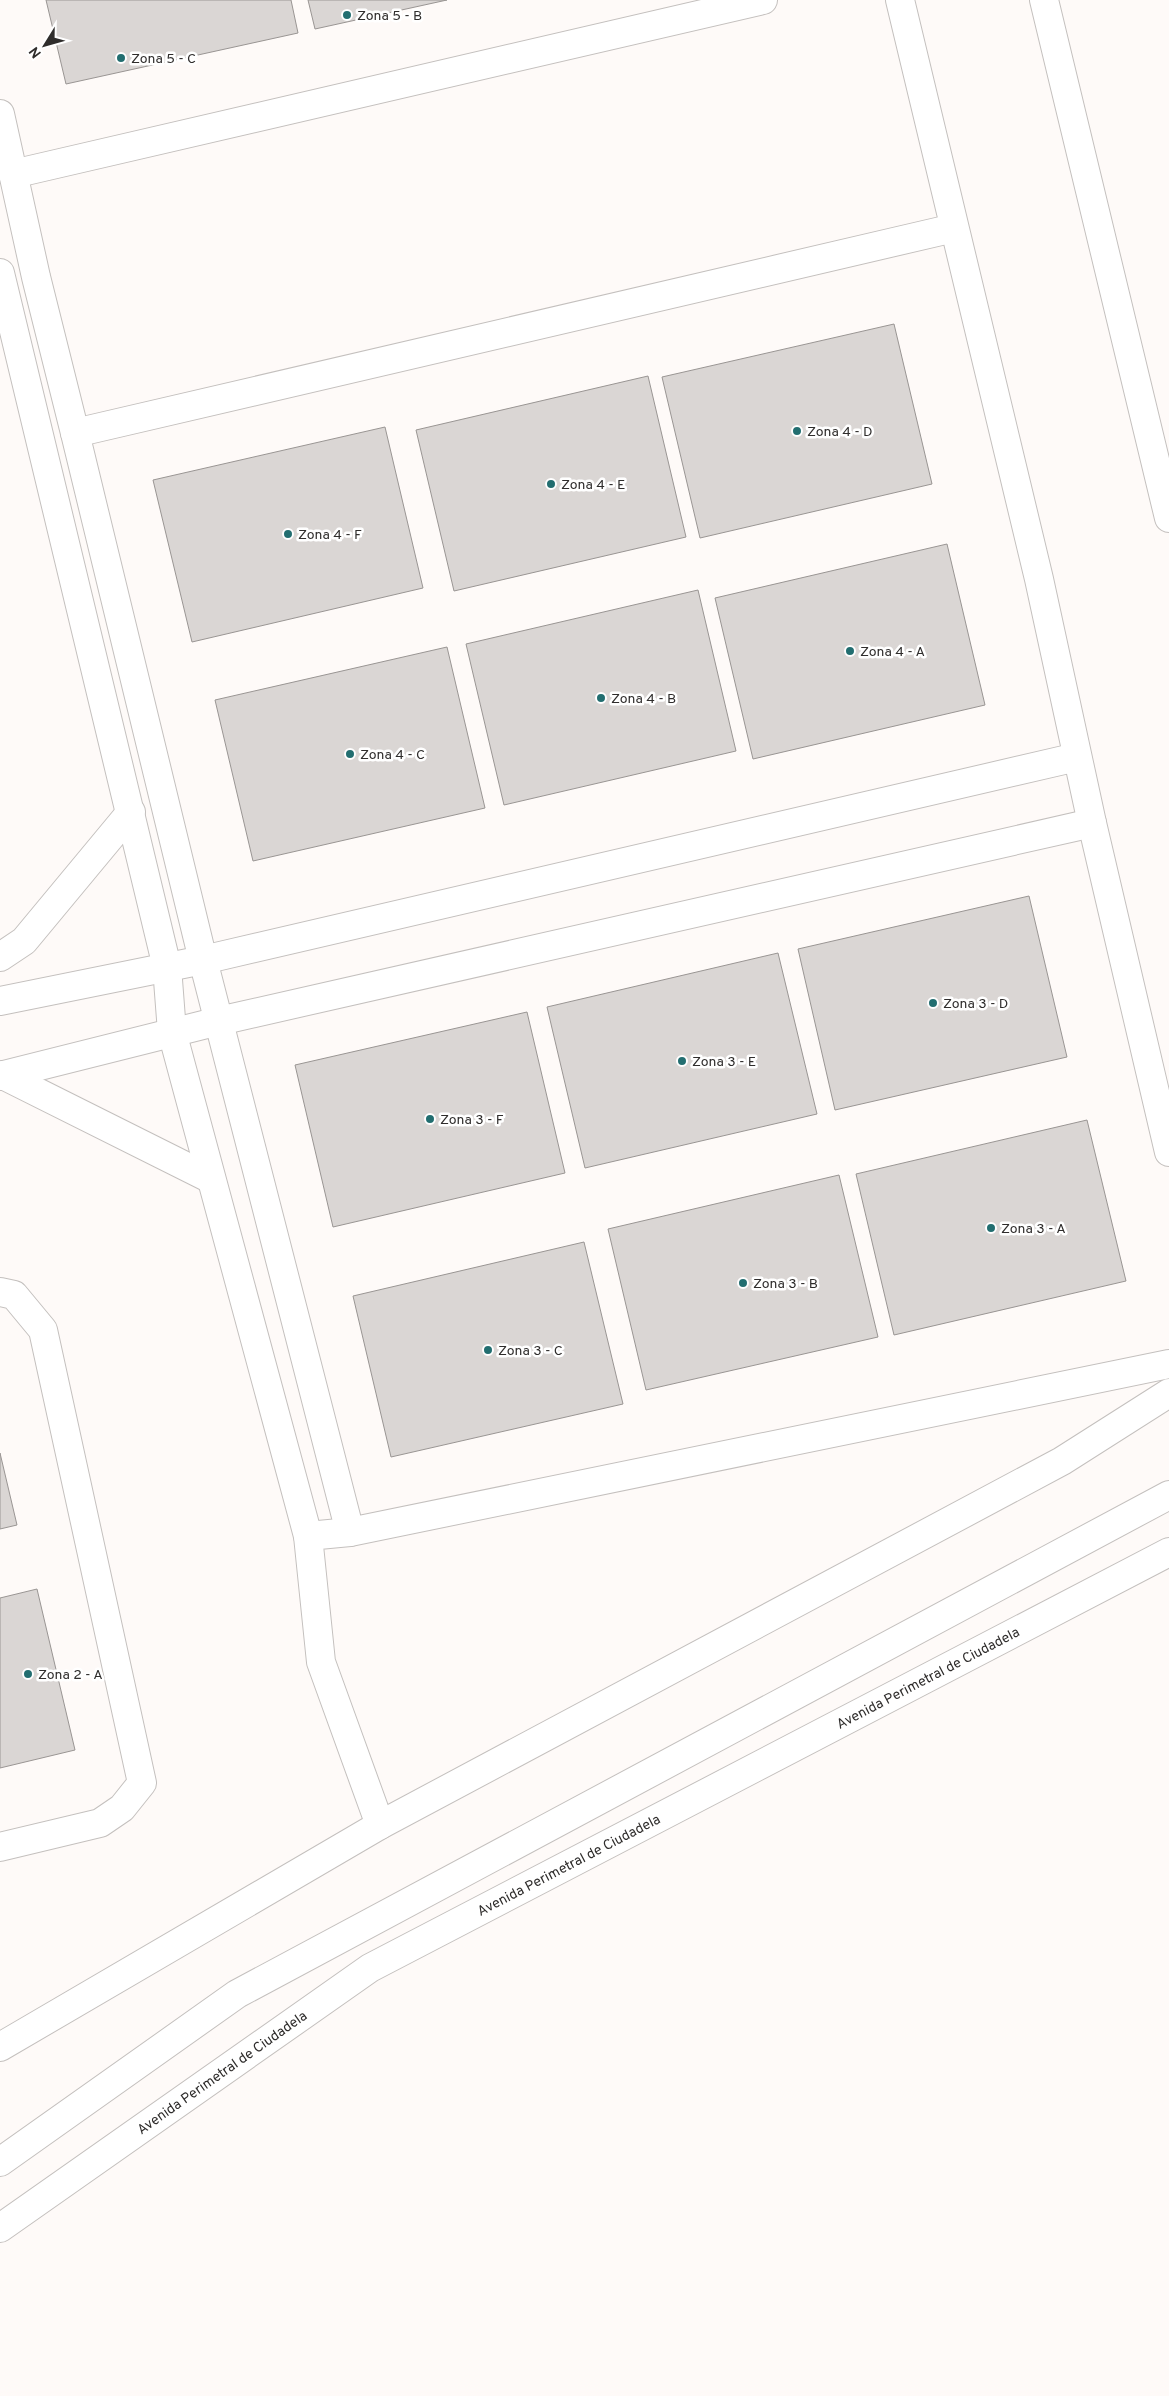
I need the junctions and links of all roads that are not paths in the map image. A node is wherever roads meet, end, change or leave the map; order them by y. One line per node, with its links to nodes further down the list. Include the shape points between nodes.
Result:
1 (763, 0): 5 (street)
2 (900, 0): 6 (street)
3 (1044, 0): 9 (street)
4 (0, 114): 5 (street)
5 (13, 174): 8 (street)
6 (954, 228): 8 (street); 10 (street, via 1039,579)
7 (0, 273): 11 (street)
8 (76, 433): 14 (street)
9 (1169, 518)
10 (1077, 757): 12 (street); 14 (street)
11 (131, 812): 13 (street, via 24,941); 15 (street)
12 (1092, 823): 17 (street); 20 (street)
13 (0, 957)
14 (203, 960): 15 (street); 17 (street)
15 (167, 967): 16 (street); 18 (street)
16 (0, 1000)
17 (218, 1021): 18 (street); 26 (street)
18 (172, 1032): 19 (street); 21 (street)
19 (1, 1076): 21 (street)
20 (1169, 1152)
21 (211, 1179): 27 (street)
22 (0, 1292): 30 (street, via 14,1295 43,1330 142,1783 122,1808 100,1823)
23 (1169, 1364): 26 (street)
24 (1169, 1393): 29 (street, via 1062,1461)
25 (1169, 1495): 32 (street, via 237,1994)
26 (350, 1532): 27 (street)
27 (308, 1536): 29 (street, via 321,1662)
28 (1169, 1552): 33 (street, Avenida Perimetral de Ciudadela, via 370,1968)
29 (380, 1824): 31 (street)
30 (0, 1847)
31 (0, 2047)
32 (0, 2162)
33 (0, 2228)

